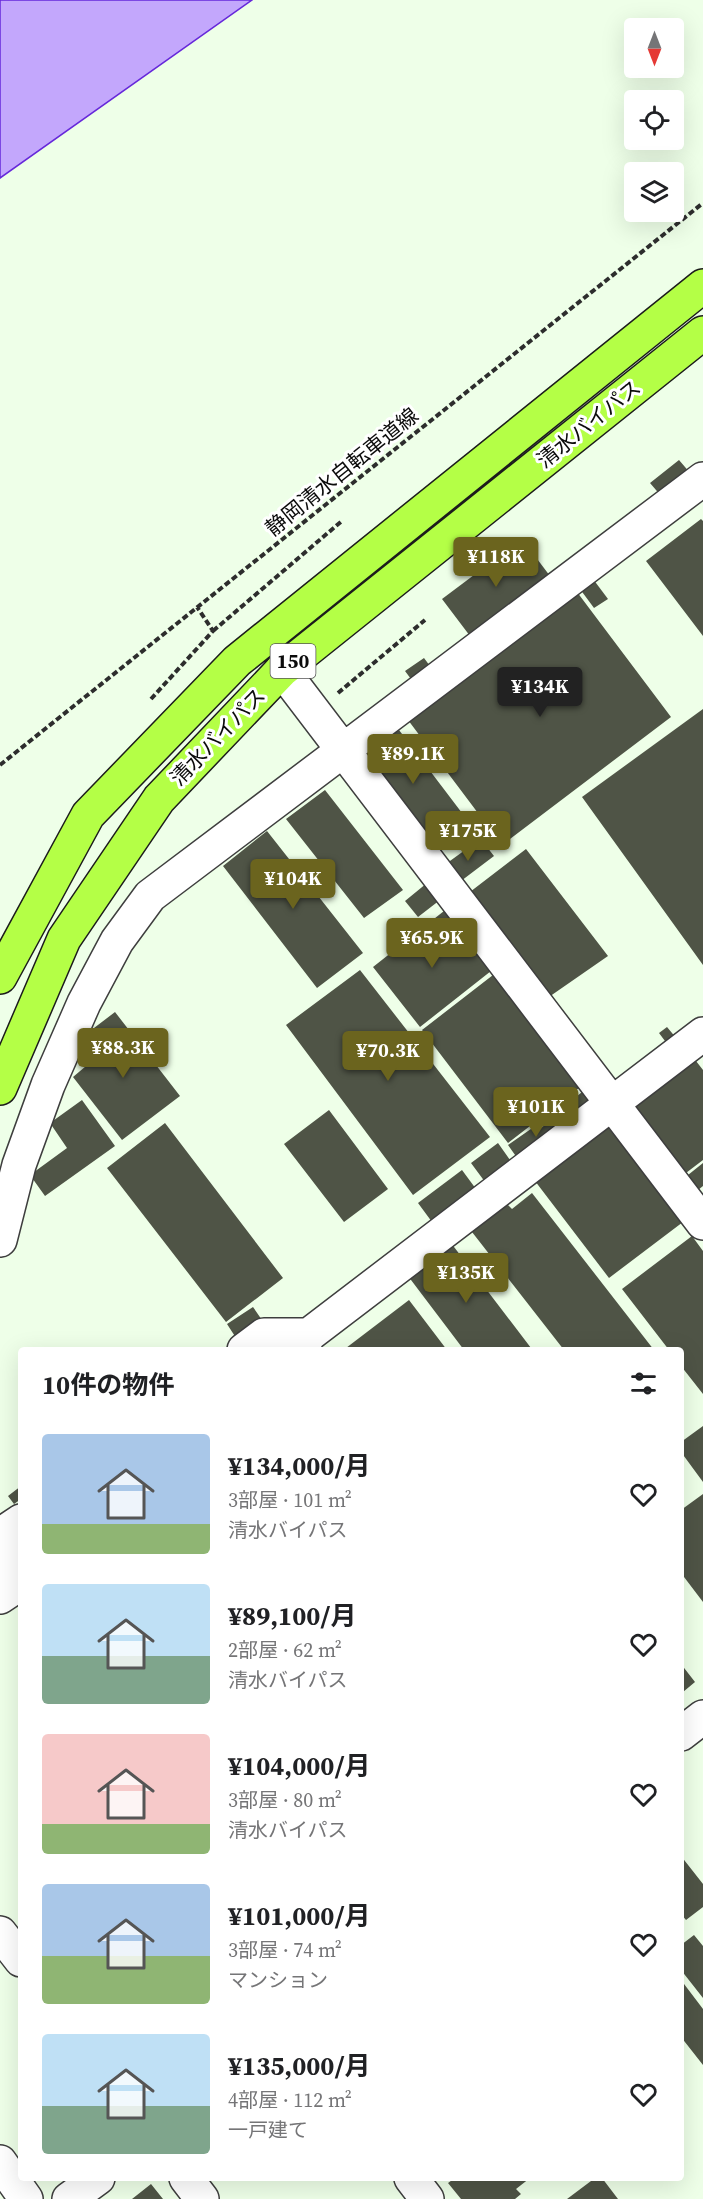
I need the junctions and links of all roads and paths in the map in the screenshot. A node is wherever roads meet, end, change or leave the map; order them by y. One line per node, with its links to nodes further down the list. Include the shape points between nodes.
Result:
1 (703, 202): 11 (path, 静岡清水自転車道線)
2 (703, 286): 12 (highway, 清水バイパス / 150, via 237,661 88,816)
3 (703, 333): 8 (highway, 清水バイパス / 150)
4 (703, 479): 10 (street)
5 (343, 520): 7 (path)
6 (425, 620): 9 (path)
7 (213, 632)
8 (282, 670): 9 (street); 14 (highway, 清水バイパス / 150, via 159,799 64,939)
9 (315, 713): 10 (street)
10 (344, 751): 15 (street); 17 (street, via 150,896 117,941 48,1085 19,1165)
11 (0, 765)
12 (0, 977)
13 (703, 1034): 15 (street)
14 (0, 1088)
15 (612, 1104): 16 (street); 18 (street)
16 (703, 1223)
17 (0, 1240)
18 (300, 1345): 19 (street, via 264,1335)
19 (248, 1347)
20 (18, 1523): 21 (street)
21 (0, 1535)
22 (703, 1717): 23 (street)
23 (684, 1732)
24 (0, 1933): 25 (street)
25 (18, 1956)
26 (0, 2162): 30 (street)
27 (94, 2181): 31 (street)
28 (188, 2181): 32 (street)
29 (413, 2181): 33 (street)
30 (26, 2199)
31 (69, 2199)
32 (202, 2199)
33 (427, 2199)

